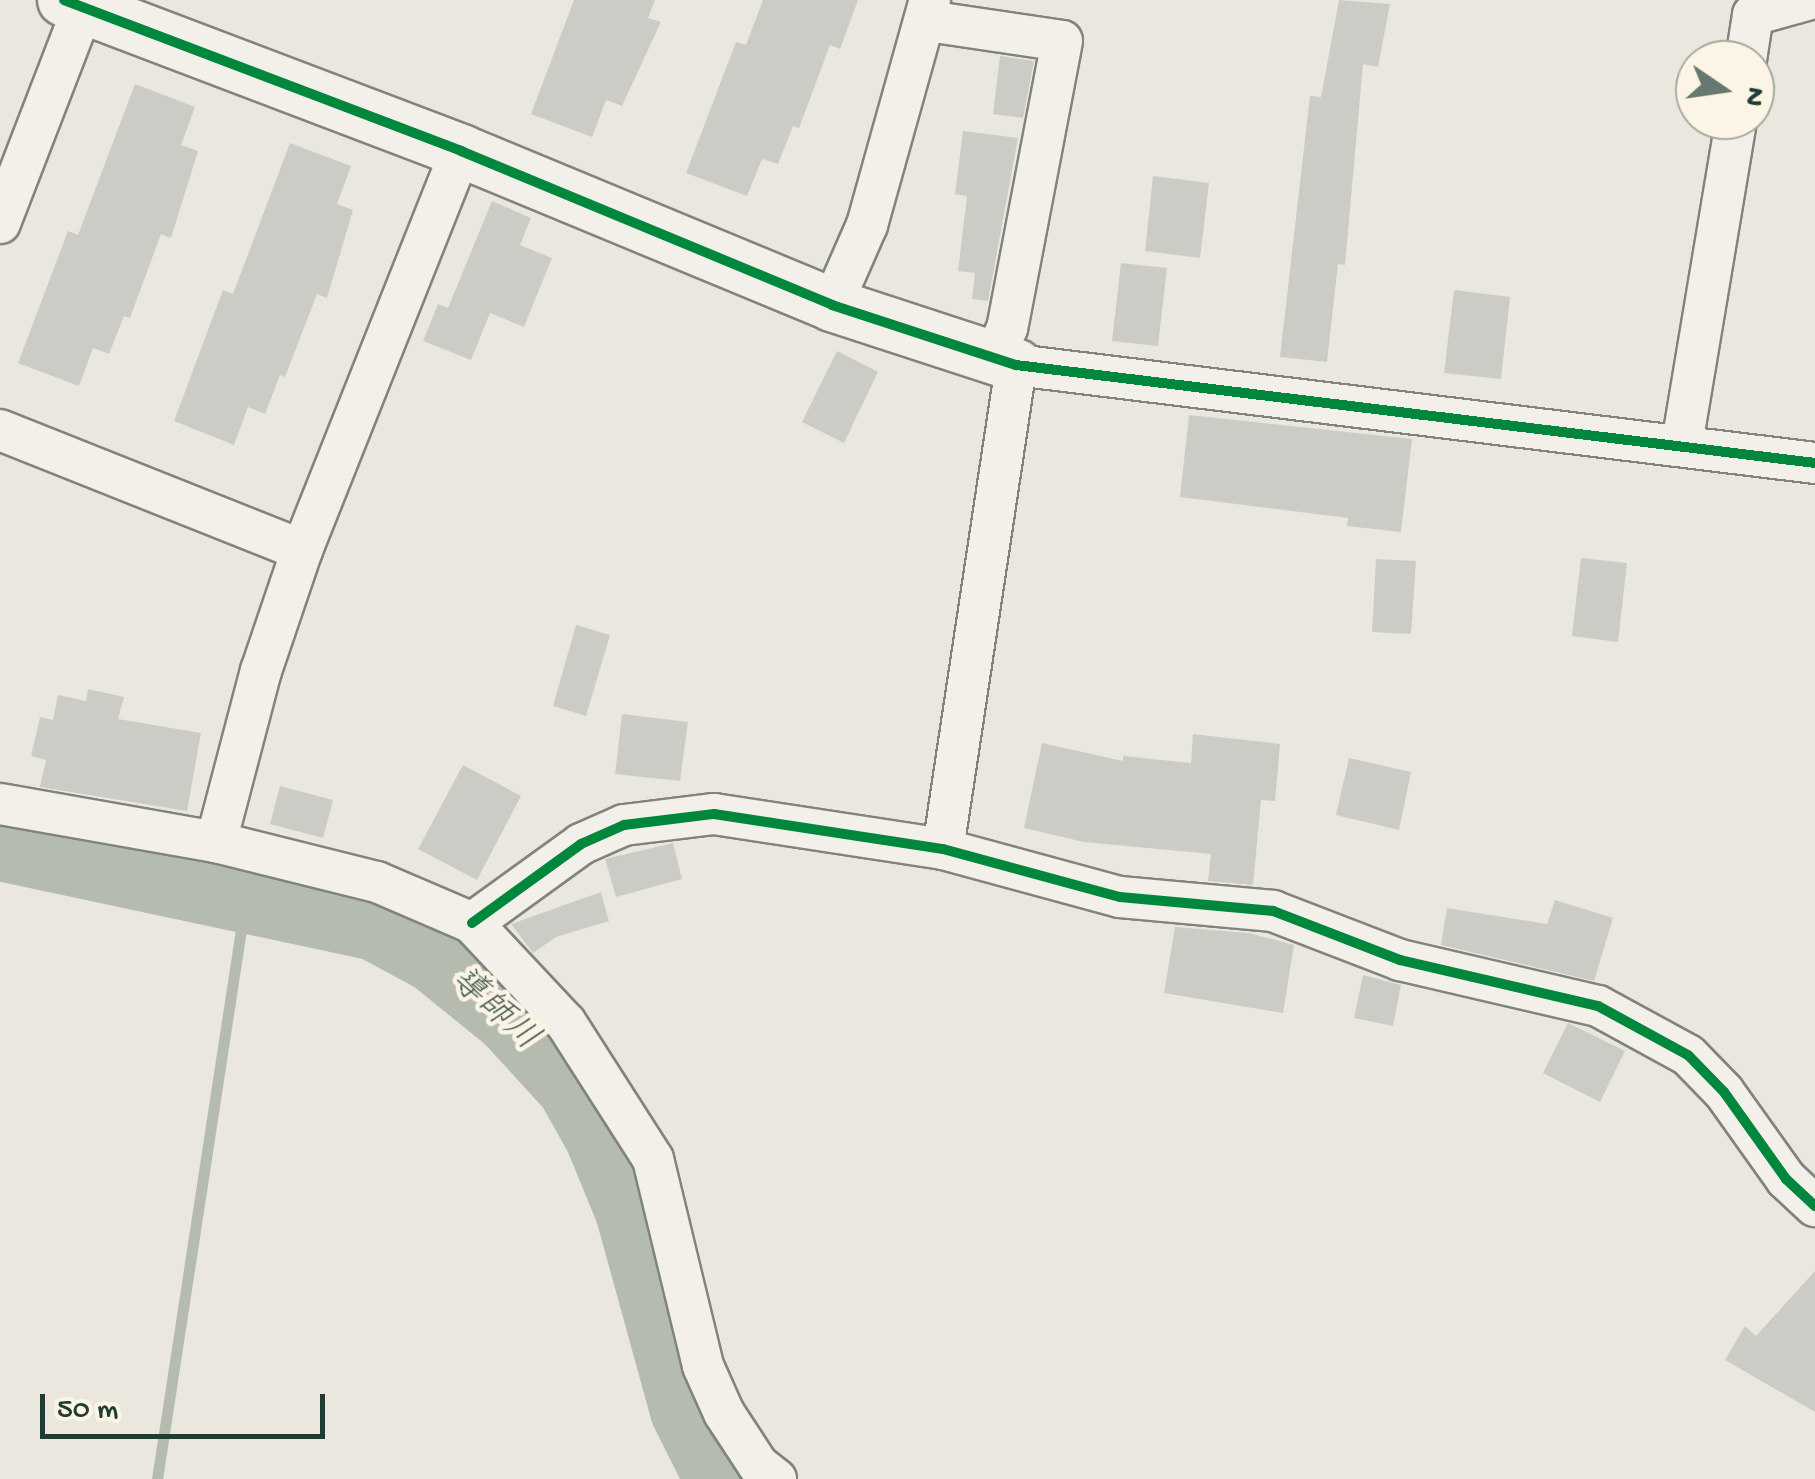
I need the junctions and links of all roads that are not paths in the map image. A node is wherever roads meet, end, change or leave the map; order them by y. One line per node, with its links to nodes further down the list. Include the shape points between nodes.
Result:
1 (1808, 0): 4 (street, via 1754,15)
2 (78, 2): 6 (street); 7 (street)
3 (928, 10): 8 (street, via 866,225); 9 (street, via 1062,41)
4 (1750, 40)
5 (1733, 140): 11 (street)
6 (460, 151): 8 (street); 13 (street)
7 (0, 223)
8 (832, 306): 9 (street)
9 (1005, 362): 11 (street); 16 (street)
10 (0, 430): 13 (street)
11 (1682, 444): 12 (street)
12 (1815, 463)
13 (302, 550): 15 (street, via 261,671)
14 (0, 804): 15 (street)
15 (216, 842): 17 (street, via 377,882)
16 (943, 848): 17 (street, via 714,814 669,815 581,844); 18 (street, via 1120,896 1274,911 1400,960 1598,1006 1688,1056)
17 (472, 923): 19 (street, via 566,1023 654,1159 703,1366 724,1414 758,1465)
18 (1815, 1206)
19 (776, 1479)

